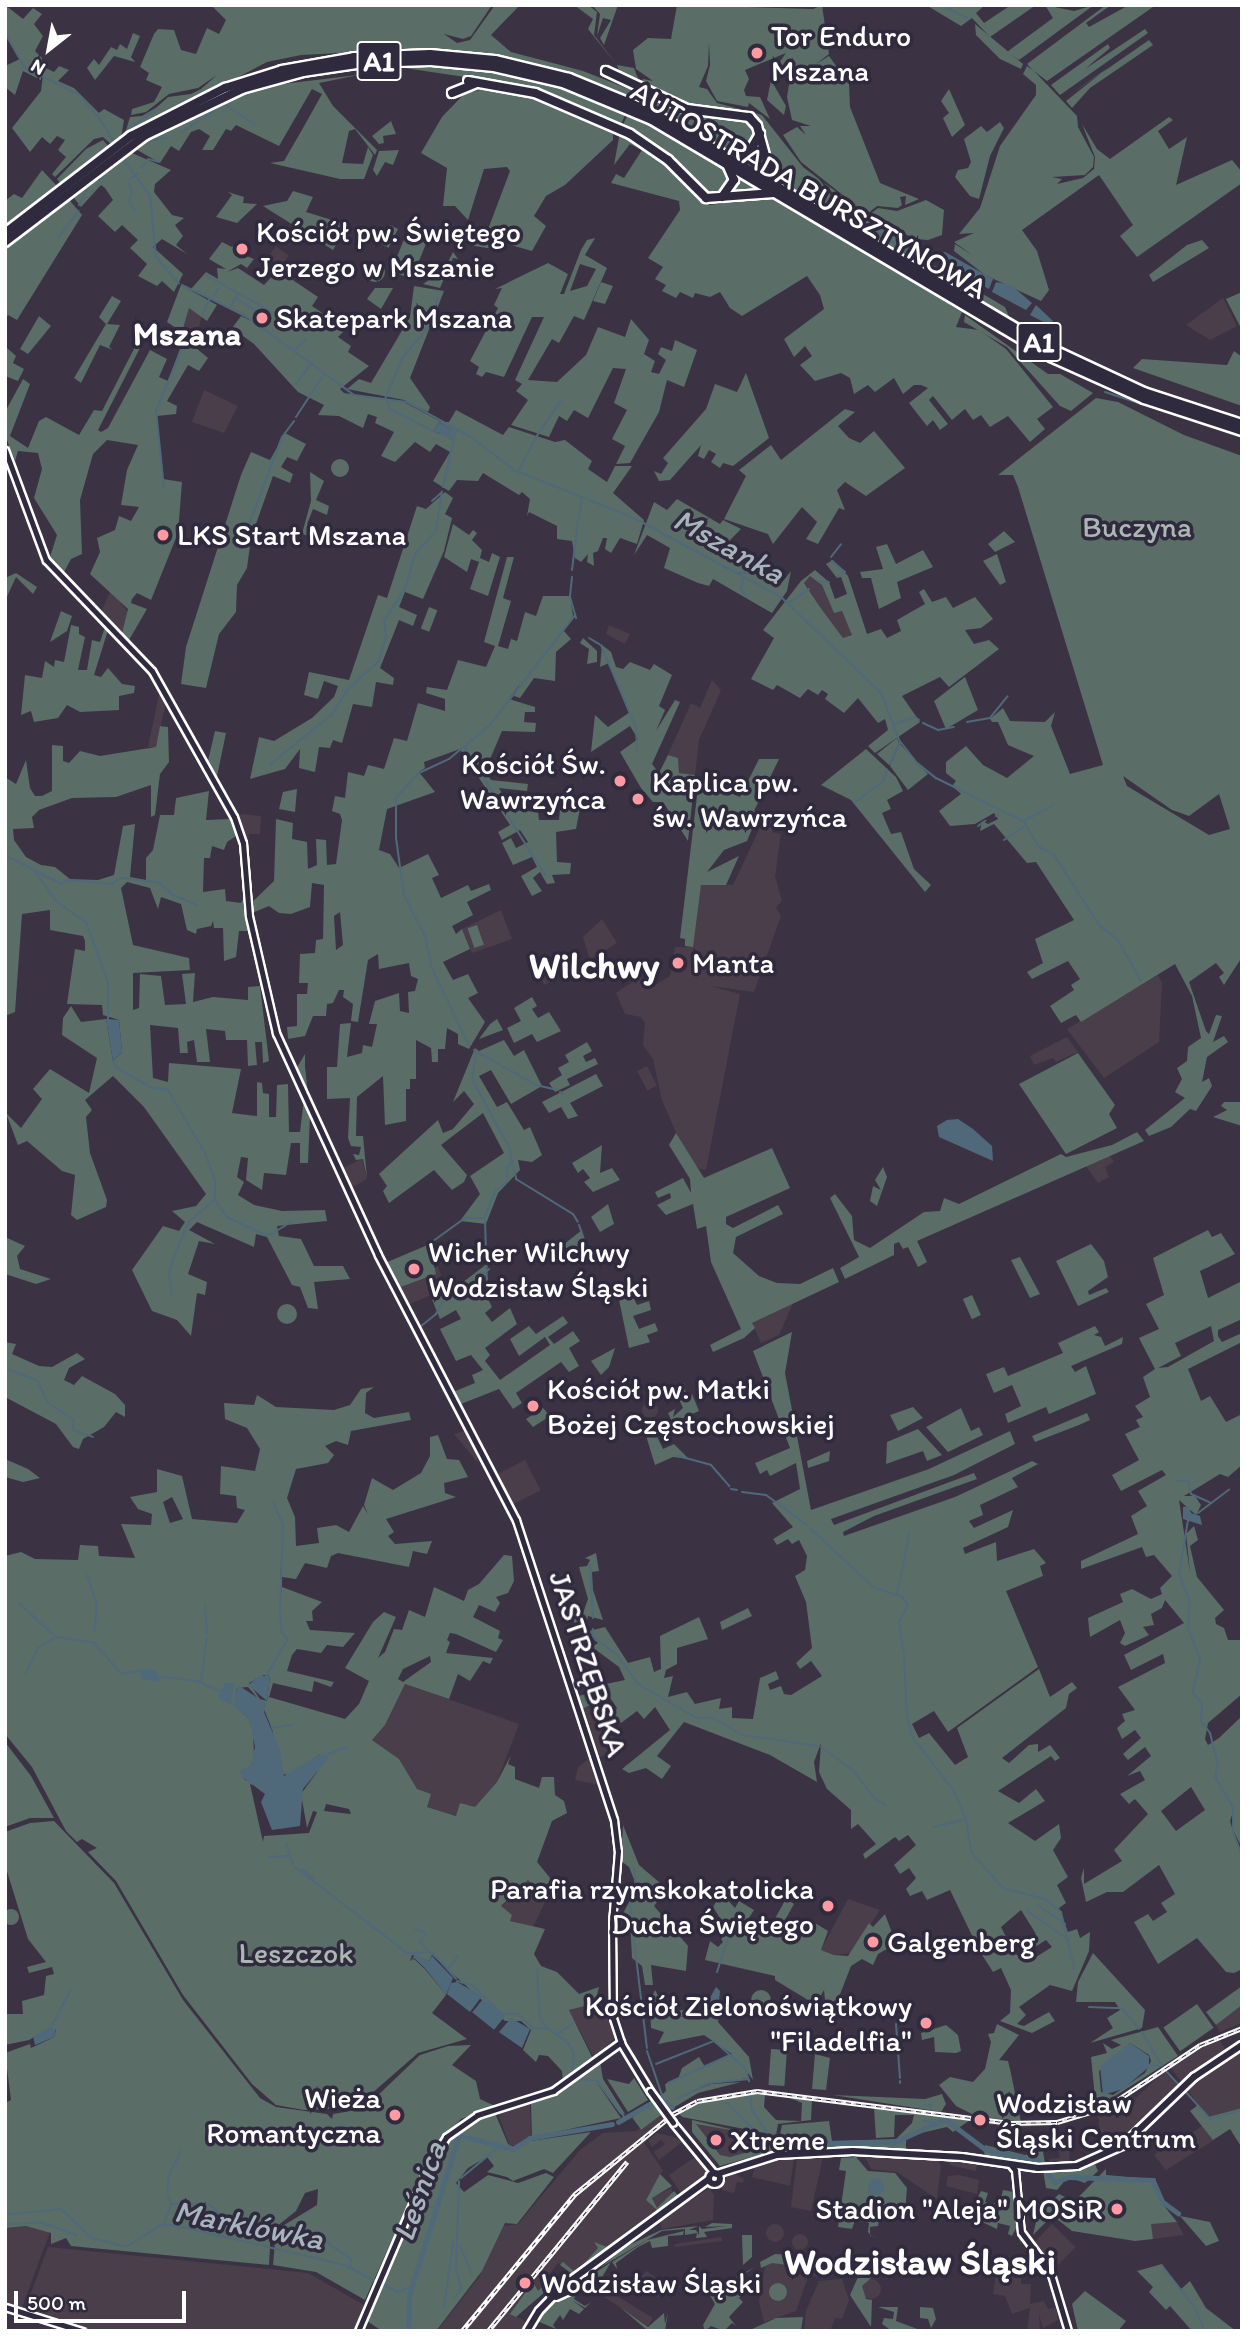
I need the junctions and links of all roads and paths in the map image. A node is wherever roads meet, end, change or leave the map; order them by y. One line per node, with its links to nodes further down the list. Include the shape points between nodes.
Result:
1 (609, 69): 5 (highway, via 687,109 749,117)
2 (468, 80): 3 (highway)
3 (487, 83): 4 (highway); 10 (highway, via 552,98 630,134 668,160 702,196)
4 (452, 93)
5 (760, 134): 7 (highway, via 747,152); 9 (highway, via 771,172)
6 (132, 139): 7 (highway, AUTOSTRADA BURSZTYNOWA / A1, via 204,104 282,77 356,63 431,61 501,68 563,83); 7 (highway, AUTOSTRADA BURSZTYNOWA / A1, via 191,103 282,70 386,54 495,60 607,92); 8 (highway, AUTOSTRADA BURSZTYNOWA / A1)
7 (718, 152): 9 (highway, AUTOSTRADA BURSZTYNOWA / A1); 10 (highway, via 734,180 730,191)
8 (111, 154): 11 (highway, AUTOSTRADA BURSZTYNOWA / A1); 12 (highway, AUTOSTRADA BURSZTYNOWA / A1)
9 (792, 197): 10 (highway, via 763,191); 13 (highway, AUTOSTRADA BURSZTYNOWA / A1, via 1063,355 1150,394); 14 (highway, AUTOSTRADA BURSZTYNOWA / A1, via 1072,367 1159,405)
10 (718, 199)
11 (5, 233)
12 (5, 242)
13 (1242, 424)
14 (1242, 431)
15 (5, 450): 17 (main road)
16 (5, 460): 17 (main road)
17 (16, 482): 18 (main road, JASTRZĘBSKA, via 46,560 152,671 234,817 243,843 247,905 271,1018 349,1193 513,1513 610,1807 618,1851 612,1981)
18 (619, 2043): 22 (main road, JASTRZĘBSKA, bridge); 27 (main road, via 553,2091 477,2115 446,2137)
19 (1242, 2045): 21 (main road, via 1194,2077 1110,2154 1077,2166)
20 (744, 2164): 21 (main road, via 775,2156 864,2152 1009,2163); 22 (main road); 22 (main road)
21 (1018, 2170): 29 (main road, via 1021,2232 1050,2271)
22 (711, 2173): 23 (main road); 23 (main road); 24 (main road)
23 (701, 2186): 24 (main road)
24 (578, 2281): 28 (main road, via 551,2300)
25 (5, 2307): 26 (main road)
26 (82, 2331)
27 (358, 2331)
28 (527, 2331)
29 (1069, 2331)

